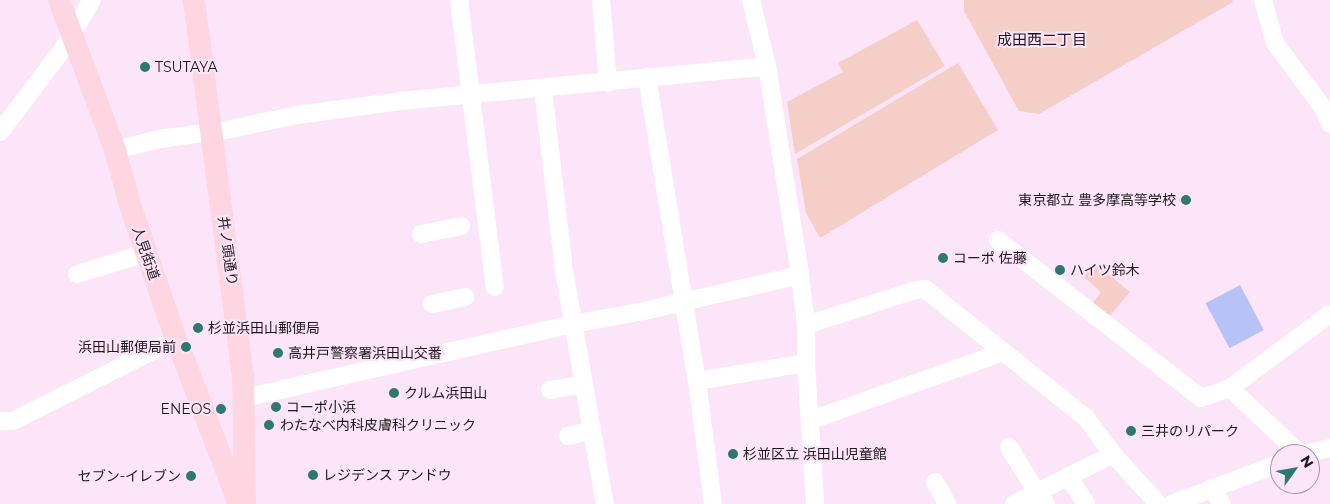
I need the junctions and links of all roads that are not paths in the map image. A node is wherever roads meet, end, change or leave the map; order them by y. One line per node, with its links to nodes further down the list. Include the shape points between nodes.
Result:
1 (59, 0): 8 (main road, 人見街道)
2 (92, 0): 8 (street)
3 (194, 0): 16 (main road, 井ノ頭通り)
4 (459, 0): 13 (street)
5 (601, 0): 11 (street)
6 (751, 0): 9 (street)
7 (1263, 0): 14 (street, via 1275,43)
8 (71, 33): 15 (street, via 63,50); 17 (main road, 人見街道)
9 (767, 66): 10 (street); 23 (street)
10 (648, 77): 11 (street); 26 (street)
11 (608, 83): 12 (street)
12 (543, 89): 13 (street); 29 (street)
13 (470, 95): 16 (street, via 297,115); 24 (street)
14 (1328, 113)
15 (0, 132)
16 (212, 132): 17 (street, via 160,139); 38 (main road, 井ノ頭通り)
17 (116, 150): 21 (main road, 人見街道)
18 (461, 226): 19 (street)
19 (421, 234)
20 (998, 240): 36 (street, via 1201,398)
21 (146, 253): 22 (street); 31 (main road, 人見街道)
22 (77, 274)
23 (800, 275): 26 (street); 30 (street)
24 (495, 287)
25 (465, 297): 27 (street)
26 (683, 302): 29 (street); 34 (street)
27 (432, 304)
28 (1330, 314): 36 (street)
29 (572, 324): 35 (street); 38 (street)
30 (806, 325): 32 (street, via 925,289); 33 (street)
31 (176, 339): 40 (street, via 13,421); 51 (main road, 人見街道)
32 (1003, 352): 39 (street); 45 (street, via 1086,418)
33 (806, 363): 34 (street); 39 (street)
34 (697, 382): 54 (street)
35 (583, 384): 37 (street); 41 (street)
36 (1230, 388): 43 (street)
37 (550, 390)
38 (244, 398): 52 (main road, 井ノ頭通り)
39 (811, 420): 55 (street)
40 (0, 421)
41 (592, 430): 42 (street); 53 (street)
42 (568, 436)
43 (1289, 444)
44 (1009, 447): 50 (street)
45 (1113, 454): 47 (street); 59 (street)
46 (1270, 467): 49 (street)
47 (1068, 476): 50 (street); 58 (street)
48 (935, 482): 56 (street)
49 (1212, 488): 60 (street); 61 (street)
50 (1042, 498): 57 (street)
51 (239, 504)
52 (246, 504)
53 (605, 504)
54 (712, 504)
55 (815, 504)
56 (947, 504)
57 (1014, 504)
58 (1086, 504)
59 (1158, 504)
60 (1172, 504)
61 (1222, 504)

